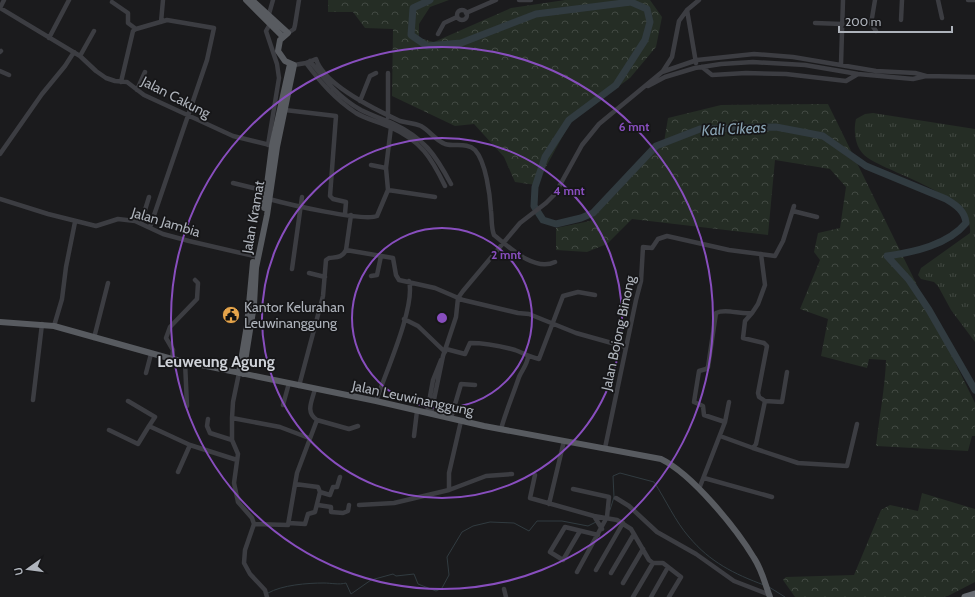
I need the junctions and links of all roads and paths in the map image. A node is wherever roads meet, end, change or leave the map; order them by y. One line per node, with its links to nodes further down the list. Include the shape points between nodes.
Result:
1 (4, 0): 19 (street)
2 (69, 0): 33 (street)
3 (163, 0): 24 (street)
4 (246, 0): 26 (main road)
5 (252, 0): 21 (main road)
6 (273, 0): 21 (street)
7 (299, 0): 32 (street, via 296,25)
8 (496, 0): 31 (street, via 466,13 460,10 457,17 444,23)
9 (519, 0): 10 (street)
10 (531, 0)
11 (699, 0): 20 (street)
12 (843, 0): 27 (street)
13 (875, 0): 30 (street, via 871,24)
14 (902, 0): 23 (street)
15 (938, 0): 22 (street)
16 (968, 0): 17 (street)
17 (975, 0)
18 (112, 2): 28 (street, via 128,13 128,23)
19 (0, 8): 33 (street, Jalan Cakung)
20 (687, 10): 36 (street); 44 (street, via 680,21 672,56)
21 (268, 14): 32 (main road)
22 (942, 18)
23 (901, 20)
24 (161, 22): 28 (street); 58 (street, via 167,20 213,27 214,30)
25 (815, 23): 27 (street)
26 (270, 24): 32 (main road); 61 (street, via 266,31 279,78)
27 (842, 24): 38 (street)
28 (136, 29): 52 (street)
29 (94, 31): 35 (street)
30 (876, 31)
31 (438, 34)
32 (285, 35): 39 (main road, via 279,43 278,51 282,58)
33 (49, 38): 34 (street, Jalan Cakung)
34 (74, 52): 35 (street, Jalan Cakung); 62 (street)
35 (80, 56): 52 (street, Jalan Cakung, via 106,78)
36 (697, 60): 38 (street, via 754,54); 41 (street); 44 (street)
37 (308, 62): 39 (street); 55 (street, via 316,58 318,66 329,77); 59 (street, via 337,94 361,110); 60 (street, via 325,88 344,104 358,114)
38 (841, 64): 49 (street, via 876,71)
39 (292, 65): 56 (main road, Jalan Kramat); 61 (main road, Jalan Kramat)
40 (702, 67): 41 (street); 47 (street, via 738,62 770,62); 47 (street, via 712,75 786,74 840,81 852,80)
41 (695, 68): 50 (street)
42 (0, 71): 48 (street)
43 (145, 72): 54 (street)
44 (662, 72): 50 (street); 53 (street)
45 (376, 73): 55 (street, via 370,76)
46 (388, 73): 57 (street)
47 (858, 74): 49 (street, via 913,79)
48 (9, 75)
49 (926, 76): 51 (street)
50 (665, 77): 53 (street)
51 (975, 77)
52 (121, 82): 54 (street, Jalan Cakung, via 127,82)
53 (642, 88): 82 (street, via 590,134 561,184 546,203 520,223)
54 (137, 90): 58 (street, Jalan Cakung)
55 (360, 101): 57 (street)
56 (285, 110): 61 (main road, Jalan Kramat); 76 (street, via 335,115 330,196 346,202)
57 (387, 115): 59 (street); 82 (street, via 420,126 440,142 453,146 466,145 474,149 482,164 490,196 493,233)
58 (188, 117): 61 (street, Jalan Cakung, via 233,136); 81 (street)
59 (388, 121): 60 (street)
60 (392, 126): 64 (street); 66 (street, via 412,133 431,150); 67 (street, via 427,153)
61 (273, 146): 68 (main road, Jalan Kramat); 74 (main road, Jalan Kramat)
62 (0, 154)
63 (371, 165): 64 (street)
64 (386, 168): 69 (street)
65 (233, 183): 68 (street)
66 (450, 184)
67 (445, 186)
68 (266, 190): 85 (main road, Jalan Kramat)
69 (388, 190): 72 (street); 77 (street, via 377,216 370,218)
70 (149, 197): 80 (street)
71 (302, 197): 75 (street)
72 (435, 197)
73 (0, 199): 79 (street, Jalan Jambia)
74 (269, 200): 75 (street); 85 (main road, Jalan Kramat)
75 (300, 208): 76 (street); 88 (street)
76 (345, 214): 77 (street)
77 (351, 215): 83 (street)
78 (817, 217): 84 (street, Jalan Bojong Binong, via 793,208 778,253 773,256)
79 (76, 222): 80 (street, Jalan Jambia, via 98,226 118,220); 102 (street, via 62,299)
80 (141, 223): 81 (street, Jalan Jambia)
81 (150, 227): 85 (street, Jalan Jambia, via 189,242)
82 (504, 242): 87 (street, via 531,261 548,264); 96 (street)
83 (346, 250): 86 (street); 91 (street, via 342,256 327,258)
84 (762, 254): 97 (street, via 765,285); 104 (street, Jalan Bojong Binong, via 729,250 667,236 658,239 652,248 644,247 641,281)
85 (256, 256): 112 (main road, Jalan Kramat, via 254,305)
86 (381, 256): 90 (street, via 377,275); 93 (street, via 393,258 397,278)
87 (555, 262)
88 (292, 269)
89 (309, 273): 91 (street)
90 (372, 276)
91 (325, 277): 115 (street, via 323,296)
92 (195, 280): 108 (street, via 198,283 197,299 170,327 166,338 173,350)
93 (409, 281): 96 (street); 98 (street, via 411,294)
94 (108, 283): 103 (street)
95 (595, 295): 101 (street, via 578,292 565,294)
96 (458, 298): 101 (street, via 530,314); 105 (street, via 456,317)
97 (752, 313): 120 (street, via 745,321 743,338 766,345 758,393); 131 (street, via 716,313 708,366 699,371 694,402 702,406 704,415)
98 (404, 319): 105 (street, via 418,326); 119 (street, via 397,347)
99 (0, 322): 100 (main road, Jalan Leuwinanggung)
100 (42, 324): 102 (main road, Jalan Leuwinanggung); 117 (street)
101 (554, 324): 104 (street, via 576,334); 107 (street, via 540,358)
102 (54, 326): 103 (main road, Jalan Leuwinanggung)
103 (94, 338): 106 (main road, Jalan Leuwinanggung)
104 (626, 347): 143 (street, Jalan Bojong Binong)
105 (445, 352): 107 (street, via 465,354 470,343 480,343 516,350); 125 (street)
106 (151, 354): 108 (main road, Jalan Leuwinanggung); 111 (street)
107 (528, 357): 135 (street, via 508,406)
108 (172, 359): 109 (main road, Jalan Leuwinanggung)
109 (185, 362): 112 (main road, Jalan Leuwinanggung); 123 (street)
110 (787, 372): 120 (street, via 782,402)
111 (146, 373)
112 (240, 375): 113 (main road, Jalan Leuwinanggung); 126 (street)
113 (289, 383): 115 (main road, Jalan Leuwinanggung); 122 (street)
114 (475, 385): 127 (street, via 462,383)
115 (299, 386): 116 (main road, Jalan Leuwinanggung)
116 (315, 389): 119 (main road, Jalan Leuwinanggung); 129 (street, via 310,414)
117 (33, 400)
118 (128, 401): 133 (street, via 155,417)
119 (376, 401): 124 (main road, Jalan Leuwinanggung)
120 (765, 401): 144 (street)
121 (729, 402): 131 (street)
122 (283, 405)
123 (187, 406)
124 (417, 411): 125 (main road, Jalan Leuwinanggung); 137 (street)
125 (429, 414): 127 (main road, Jalan Leuwinanggung)
126 (232, 418): 139 (street, via 280,427); 140 (street)
127 (451, 418): 130 (main road, Jalan Leuwinanggung)
128 (208, 419): 140 (street, via 210,433)
129 (317, 420): 134 (street, via 350,429); 139 (street)
130 (461, 421): 135 (main road, Jalan Leuwinanggung); 154 (street, via 449,473)
131 (725, 422): 138 (street)
132 (857, 424): 144 (street, via 847,466 798,463)
133 (150, 426): 136 (street, via 138,444); 142 (street)
134 (358, 426)
135 (502, 429): 141 (main road, Jalan Leuwinanggung)
136 (108, 430)
137 (414, 436)
138 (720, 436): 144 (street); 150 (street)
139 (309, 438): 151 (street)
140 (232, 440): 145 (street, via 238,451)
141 (564, 441): 143 (main road, Jalan Leuwinanggung); 159 (street)
142 (190, 445): 145 (street); 146 (street)
143 (605, 448): 153 (main road, Jalan Leuwinanggung, via 661,459)
144 (753, 448)
145 (237, 460): 166 (street, via 234,478 236,497)
146 (178, 472)
147 (512, 474): 154 (street, via 486,476)
148 (535, 475): 159 (street, via 530,498)
149 (340, 477): 155 (street, via 337,487 333,487 330,494)
150 (704, 478): 153 (street); 156 (street)
151 (295, 484): 155 (street, via 318,487); 164 (street)
152 (574, 489): 163 (street, via 609,497)
153 (699, 489): 179 (main road, Jalan Leuwinanggung, via 754,557)
154 (449, 490): 161 (street, via 394,503)
155 (320, 492): 160 (street)
156 (772, 497)
157 (616, 498): 179 (street, via 655,531 696,554 734,580)
158 (349, 504): 160 (street, via 348,511 340,513 331,512 331,507)
159 (549, 504): 162 (street)
160 (318, 505): 164 (street, via 315,513 307,515 305,524)
161 (359, 505)
162 (594, 516): 163 (street); 167 (street)
163 (607, 517): 165 (street); 167 (street)
164 (289, 523): 166 (street, via 287,526)
165 (623, 523): 169 (street); 174 (street)
166 (254, 524): 181 (street, via 245,550 244,563)
167 (602, 529): 170 (street)
168 (580, 531): 168 (street, via 565,528 550,552 563,560); 170 (street)
169 (634, 534): 171 (street); 176 (street)
170 (598, 535): 175 (street)
171 (643, 549): 172 (street); 177 (street)
172 (653, 562): 173 (street, via 663,563); 183 (street)
173 (668, 567): 184 (street); 185 (street, via 680,577)
174 (596, 570)
175 (577, 572)
176 (611, 573)
177 (623, 584)
178 (504, 589): 182 (street)
179 (770, 594)
180 (975, 594): 186 (highway)
181 (267, 595)
182 (506, 597)
183 (633, 597)
184 (651, 597)
185 (669, 597)
186 (966, 597)

